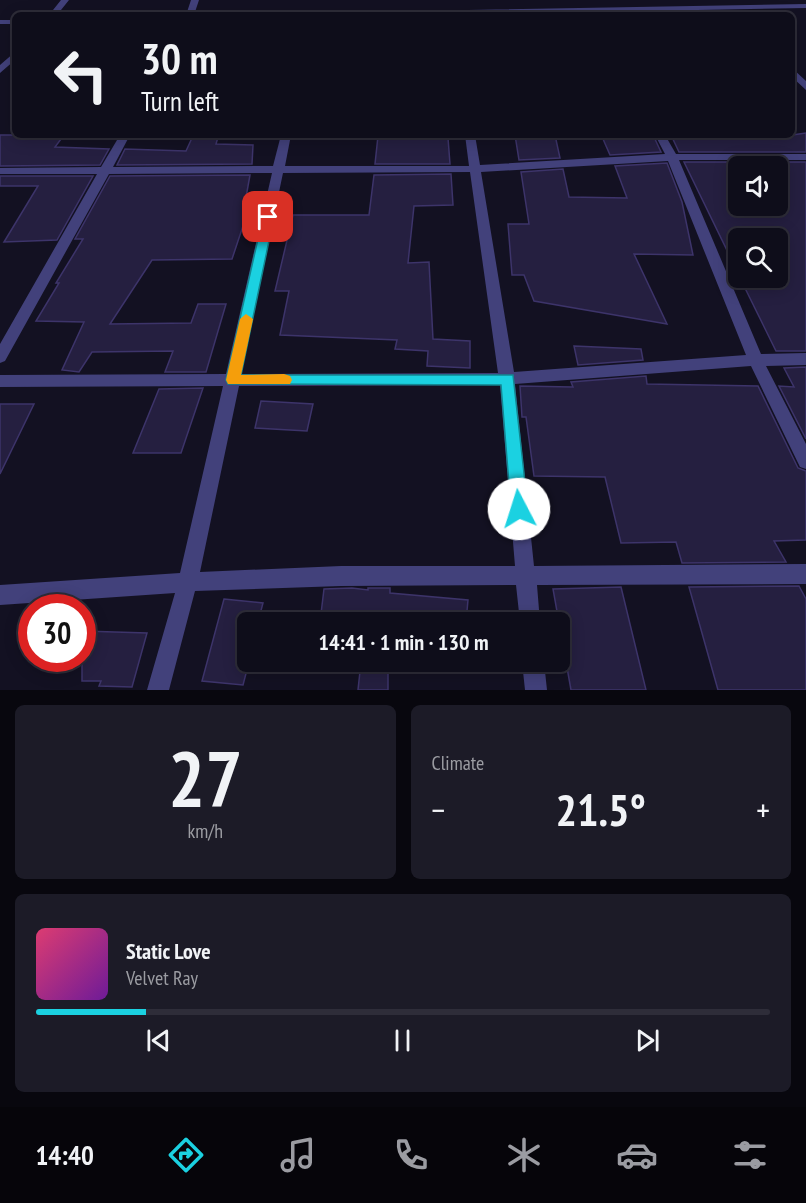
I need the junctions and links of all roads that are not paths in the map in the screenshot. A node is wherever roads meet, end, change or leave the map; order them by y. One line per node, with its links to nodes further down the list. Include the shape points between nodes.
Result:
1 (65, 0): 6 (street)
2 (587, 0): 7 (street)
3 (727, 0): 5 (street)
4 (806, 6): 5 (street)
5 (734, 7): 7 (street); 8 (street)
6 (55, 12)
7 (594, 12)
8 (738, 12)
9 (12, 58): 10 (street)
10 (0, 70)
11 (795, 74): 12 (street)
12 (806, 87)
13 (123, 138): 22 (street)
14 (285, 138): 20 (street)
15 (471, 138): 19 (street)
16 (662, 138): 18 (street)
17 (806, 157): 18 (street)
18 (672, 158): 19 (street); 25 (street)
19 (476, 169): 20 (street); 26 (street)
20 (278, 170): 22 (street); 27 (street)
21 (0, 171): 22 (street)
22 (105, 171): 23 (street)
23 (0, 357)
24 (806, 359): 25 (street)
25 (756, 360): 26 (street); 29 (street)
26 (507, 379): 27 (street); 30 (street)
27 (233, 380): 28 (street); 32 (street)
28 (0, 381)
29 (806, 462)
30 (525, 574): 31 (street); 32 (street); 34 (street)
31 (806, 574)
32 (188, 582): 33 (street); 36 (street)
33 (0, 595)
34 (529, 612)
35 (534, 672): 37 (street)
36 (158, 690)
37 (536, 690)

